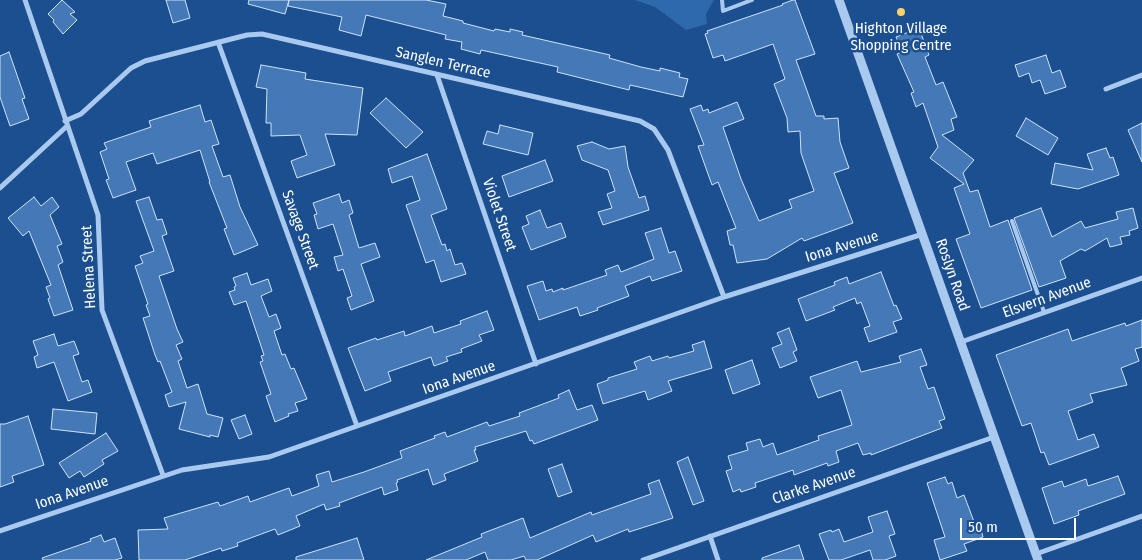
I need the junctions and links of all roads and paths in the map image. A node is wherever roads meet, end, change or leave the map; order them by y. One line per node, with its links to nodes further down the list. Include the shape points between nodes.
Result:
1 (24, 0): 9 (street, Helena Street)
2 (722, 0): 3 (lane, via 723,11)
3 (752, 0)
4 (839, 0): 12 (street, Roslyn Road)
5 (218, 42): 6 (street, Sanglen Terrace, via 262,34); 9 (street, Sanglen Terrace, via 144,61); 18 (street, Savage Street)
6 (437, 75): 14 (street, Sanglen Terrace, via 640,121 654,129 668,150); 17 (street, Violet Street)
7 (1142, 75): 8 (street)
8 (1106, 90)
9 (66, 124): 10 (street, Sanglen Terrace); 20 (street, Helena Street, via 98,215 102,310)
10 (0, 188)
11 (1012, 221): 15 (lane)
12 (923, 234): 14 (street, Iona Avenue); 16 (street, Roslyn Road)
13 (1142, 278): 15 (street, Elsvern Avenue)
14 (724, 297): 17 (street, Iona Avenue)
15 (1044, 312): 16 (street, Elsvern Avenue)
16 (961, 342): 19 (street, Roslyn Road)
17 (536, 364): 18 (street, Iona Avenue)
18 (358, 426): 20 (street, Iona Avenue, via 269,457)
19 (994, 437): 23 (street, Clarke Avenue); 24 (street, Roslyn Road)
20 (162, 475): 22 (street, Iona Avenue)
21 (1142, 516): 24 (street)
22 (0, 531)
23 (710, 536): 25 (street, Clarke Avenue); 26 (street)
24 (1037, 557)
25 (643, 560)
26 (718, 560)

